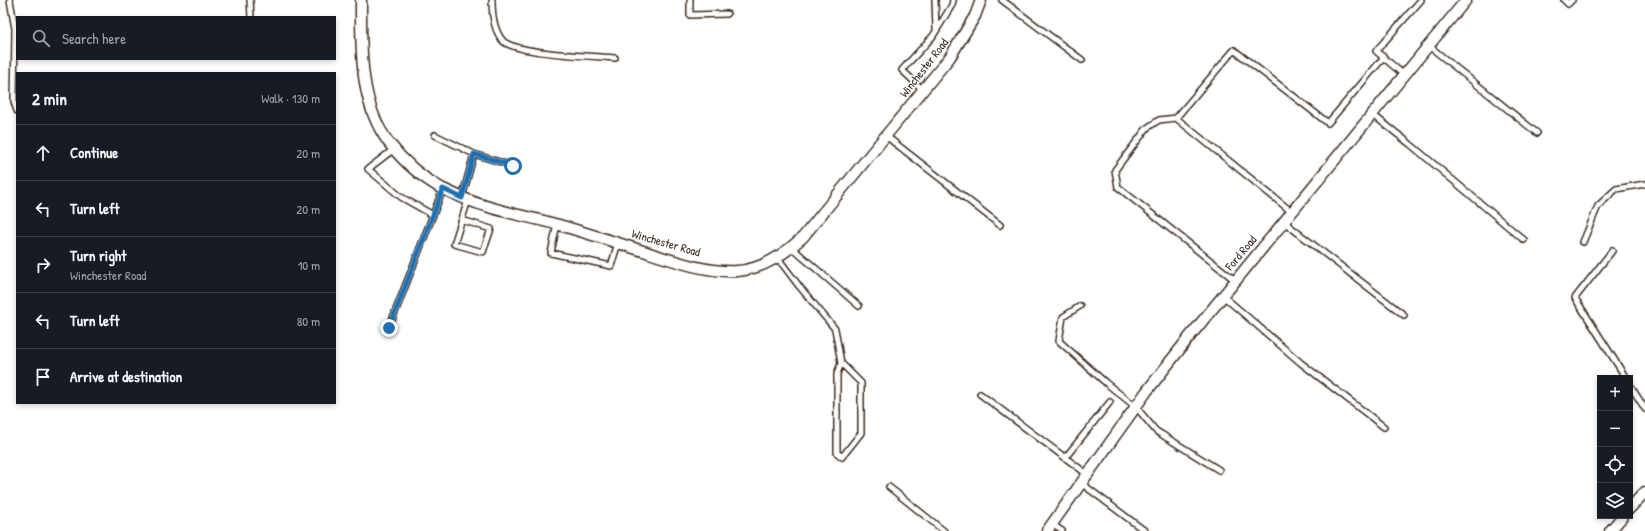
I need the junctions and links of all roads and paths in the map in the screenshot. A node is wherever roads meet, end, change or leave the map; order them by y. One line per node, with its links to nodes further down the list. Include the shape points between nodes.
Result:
1 (10, 0): 23 (lane, via 15,30)
2 (250, 0): 15 (lane)
3 (361, 0): 29 (street, Winchester Road, via 361,39 367,91 374,119)
4 (492, 0): 19 (lane, via 497,31 505,43 514,48)
5 (690, 0): 14 (lane, via 690,15)
6 (936, 0): 16 (lane)
7 (953, 0): 16 (lane)
8 (981, 0): 22 (street, Winchester Road, via 965,34)
9 (1002, 0): 20 (lane)
10 (1421, 0): 18 (lane, via 1376,51)
11 (1466, 0): 17 (street, Ford Road)
12 (1564, 0): 13 (lane, via 1568,4)
13 (1572, 0)
14 (727, 14)
15 (251, 16)
16 (936, 31): 22 (lane, via 902,70)
17 (1429, 46): 21 (street, Ford Road); 26 (lane)
18 (1384, 57): 21 (lane); 25 (lane, via 1328,123 1234,50)
19 (615, 58)
20 (1082, 60)
21 (1404, 75): 24 (street, Ford Road)
22 (923, 90): 28 (street, Winchester Road)
23 (16, 108)
24 (1372, 114): 35 (street, Ford Road); 41 (lane)
25 (1176, 118): 35 (lane); 47 (lane, via 1159,120 1146,128 1115,170 1118,187)
26 (1537, 133)
27 (435, 135): 30 (lane)
28 (886, 136): 40 (lane); 44 (street, Winchester Road, via 803,237)
29 (394, 149): 33 (street, Winchester Road, via 419,174); 36 (lane, via 368,169 400,197)
30 (474, 154): 31 (lane); 34 (lane)
31 (513, 166)
32 (1645, 184): 42 (lane, via 1616,189 1602,202)
33 (443, 189): 34 (street, Winchester Road); 36 (lane)
34 (465, 199): 37 (lane); 39 (street, Winchester Road, via 486,207)
35 (1292, 212): 38 (street, Ford Road)
36 (433, 215): 52 (lane)
37 (462, 220): 37 (lane, via 454,244 483,252 491,229)
38 (1284, 222): 47 (street, Ford Road); 51 (lane)
39 (557, 224): 43 (street, Winchester Road); 43 (lane, via 551,253 611,266)
40 (1000, 225)
41 (1524, 240)
42 (1583, 242)
43 (618, 243): 46 (street, Winchester Road, via 692,265 722,270 750,269)
44 (791, 247): 46 (street, Winchester Road); 49 (lane)
45 (1612, 251): 54 (lane, via 1575,298)
46 (777, 258): 53 (lane, via 834,328)
47 (1236, 281): 48 (street, Ford Road)
48 (1223, 296): 58 (street, Ford Road); 60 (lane, via 1300,363)
49 (859, 306)
50 (1080, 306): 58 (lane, via 1063,317 1059,342)
51 (1404, 315)
52 (389, 328)
53 (841, 363): 53 (lane, via 837,374 837,453 842,457 862,433 861,383)
54 (1624, 375)
55 (1633, 390): 59 (lane)
56 (980, 394): 61 (lane)
57 (1110, 402): 61 (lane)
58 (1136, 407): 62 (lane, via 1156,431); 63 (street, Ford Road)
59 (1645, 409)
60 (1384, 427)
61 (1066, 458): 63 (lane)
62 (1219, 470)
63 (1087, 474): 64 (street, Ford Road)
64 (1081, 483): 69 (street, Ford Road); 72 (lane)
65 (889, 487): 70 (lane)
66 (1645, 492): 67 (street)
67 (1633, 505)
68 (1620, 519): 73 (street)
69 (1050, 527): 71 (lane)
70 (944, 531)
71 (1062, 531)
72 (1145, 531)
73 (1610, 531)

